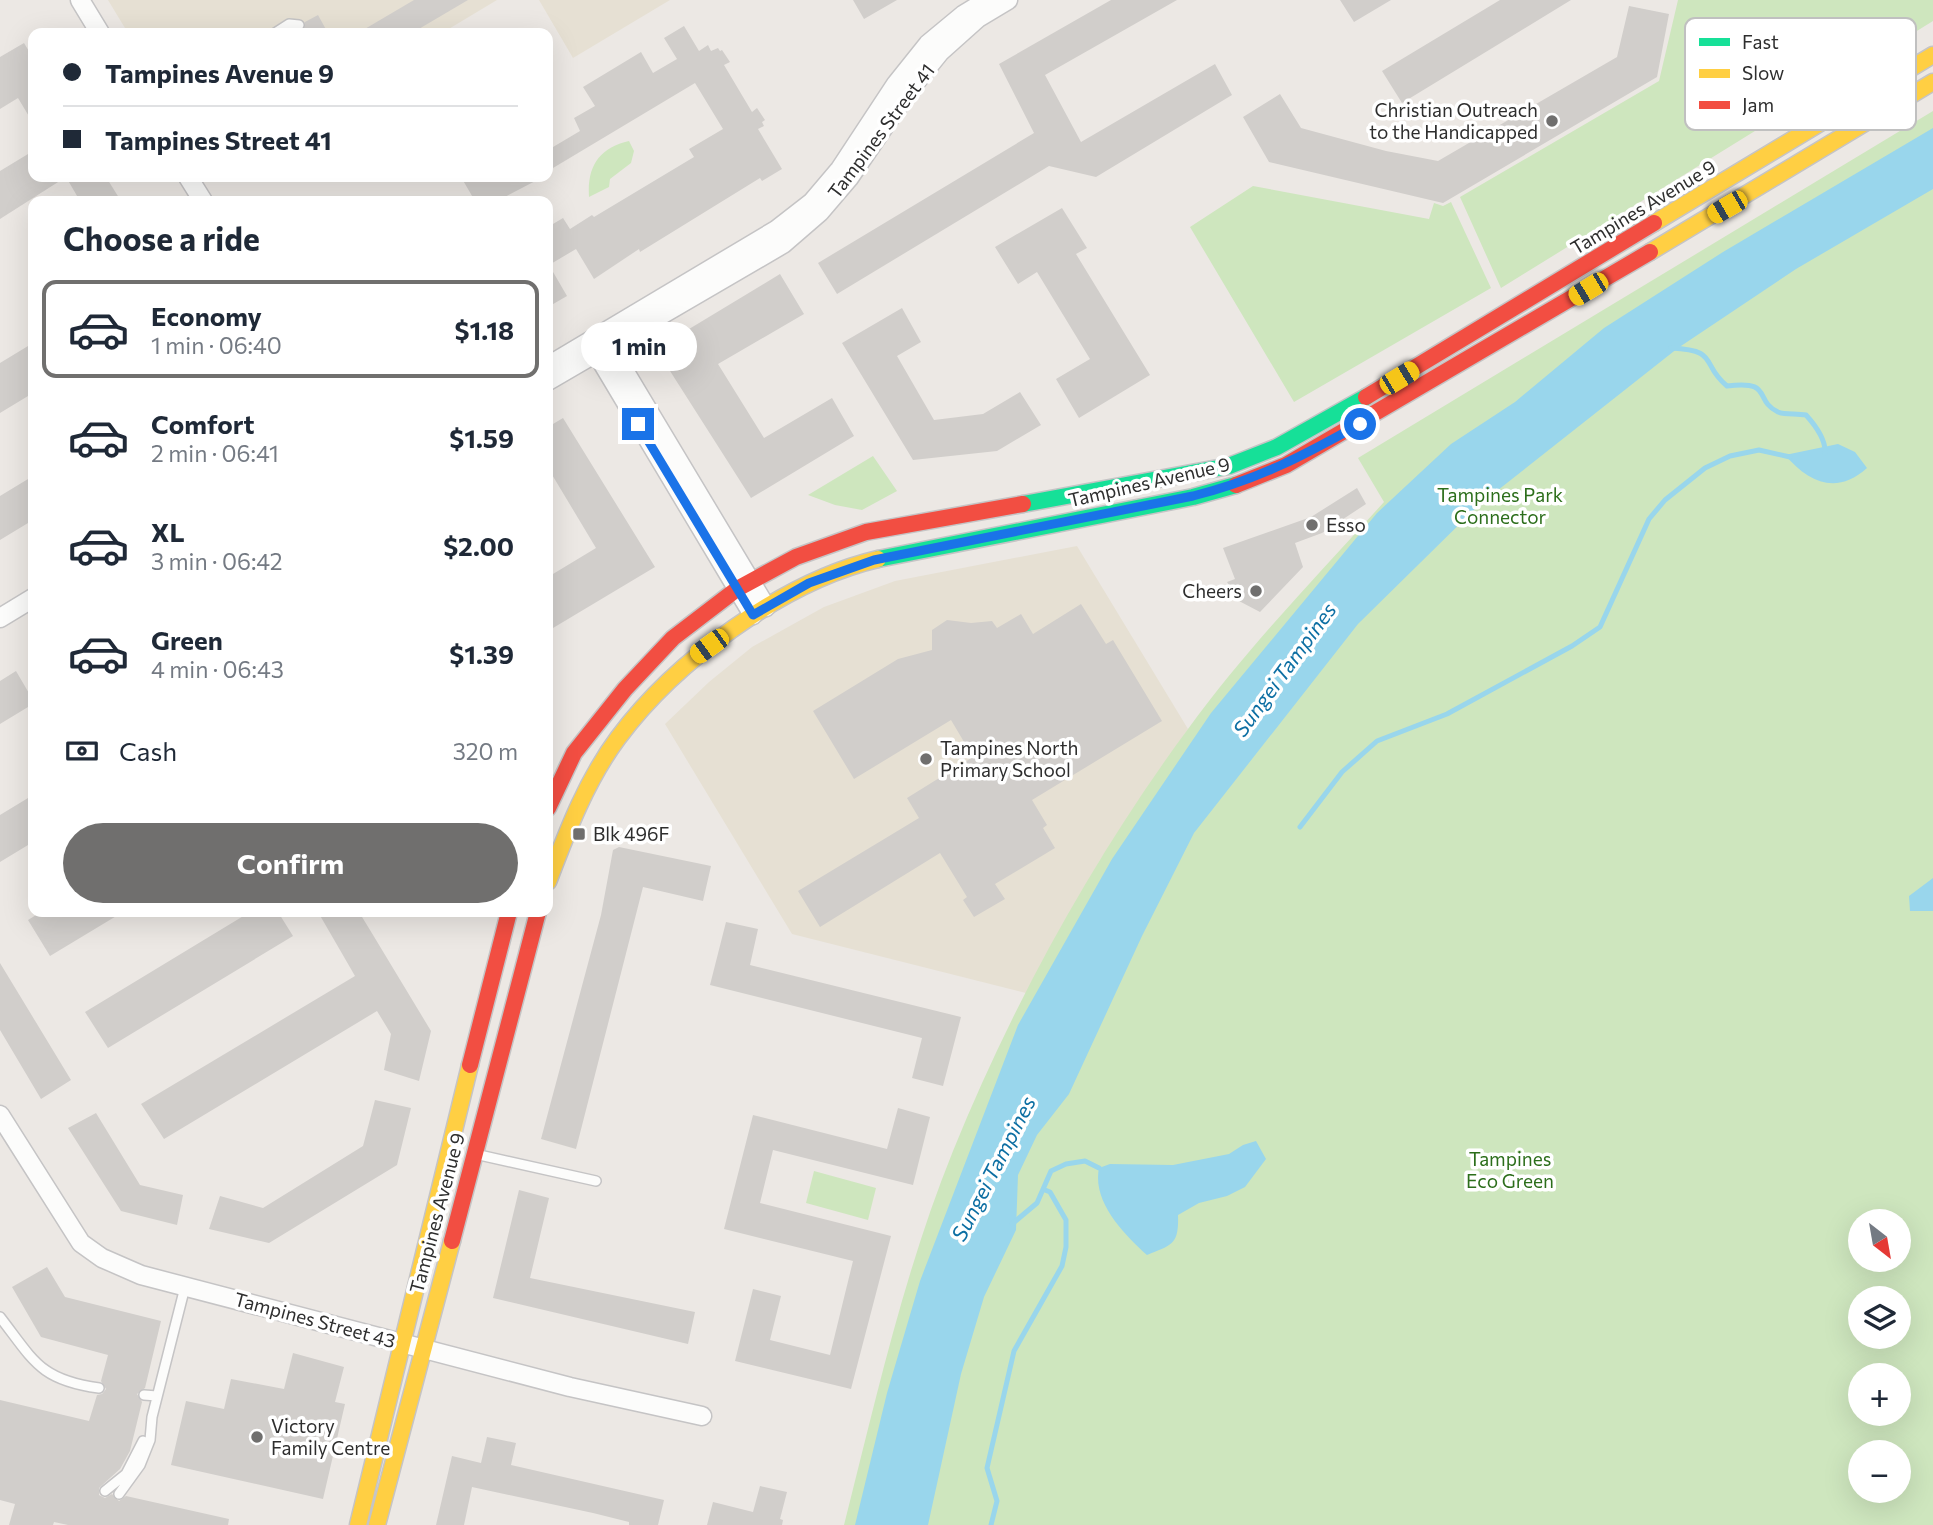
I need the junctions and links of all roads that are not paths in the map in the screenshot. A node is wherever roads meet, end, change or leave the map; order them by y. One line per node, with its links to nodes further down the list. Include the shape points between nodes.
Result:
1 (80, 0): 5 (street)
2 (988, 0): 10 (street, Tampines Street 41, via 928,44)
3 (1008, 0): 10 (street, Tampines Street 41, via 978,18)
4 (299, 25): 6 (lane)
5 (97, 28)
6 (283, 28)
7 (1933, 55): 8 (main road, Tampines Avenue 9)
8 (1916, 65)
9 (1933, 82): 11 (main road, Tampines Avenue 9)
10 (902, 88): 14 (street, Tampines Street 41, via 844,173 812,202)
11 (1916, 92)
12 (1809, 130): 17 (main road, Tampines Avenue 9, via 1277,447 1229,467 1186,476 866,532 796,557)
13 (1853, 130): 20 (main road, Tampines Avenue 9, via 1286,465 1193,496 874,560 809,583)
14 (599, 343): 15 (street, Tampines Street 41); 16 (street, Tampines Street 41); 17 (street)
15 (553, 364)
16 (553, 378)
17 (743, 585): 20 (street); 23 (main road, Tampines Avenue 9, via 673,638 625,689 574,753)
18 (28, 601): 21 (street)
19 (28, 610): 22 (street)
20 (759, 611): 24 (main road, Tampines Avenue 9, via 688,661 618,738 578,807)
21 (0, 618)
22 (0, 627)
23 (553, 797)
24 (553, 870)
25 (508, 917): 28 (main road, Tampines Avenue 9)
26 (537, 917): 29 (main road, Tampines Avenue 9)
27 (0, 1115): 31 (street, Tampines Street 43, via 80,1242 102,1258 141,1275)
28 (449, 1149): 29 (lane); 33 (main road, Tampines Avenue 9)
29 (474, 1154): 30 (lane); 34 (main road, Tampines Avenue 9)
30 (596, 1181)
31 (186, 1287): 33 (street, Tampines Street 43); 37 (lane)
32 (0, 1317): 35 (lane, via 47,1373 68,1383)
33 (401, 1343): 34 (street, Tampines Street 43); 42 (main road, Tampines Avenue 9)
34 (424, 1348): 38 (street, Tampines Street 43); 43 (main road, Tampines Avenue 9)
35 (99, 1388)
36 (144, 1395): 37 (lane)
37 (157, 1396): 39 (lane)
38 (702, 1416)
39 (149, 1433): 40 (lane, via 126,1474); 41 (lane, via 140,1465)
40 (105, 1491)
41 (120, 1494)
42 (358, 1525)
43 (377, 1525)

